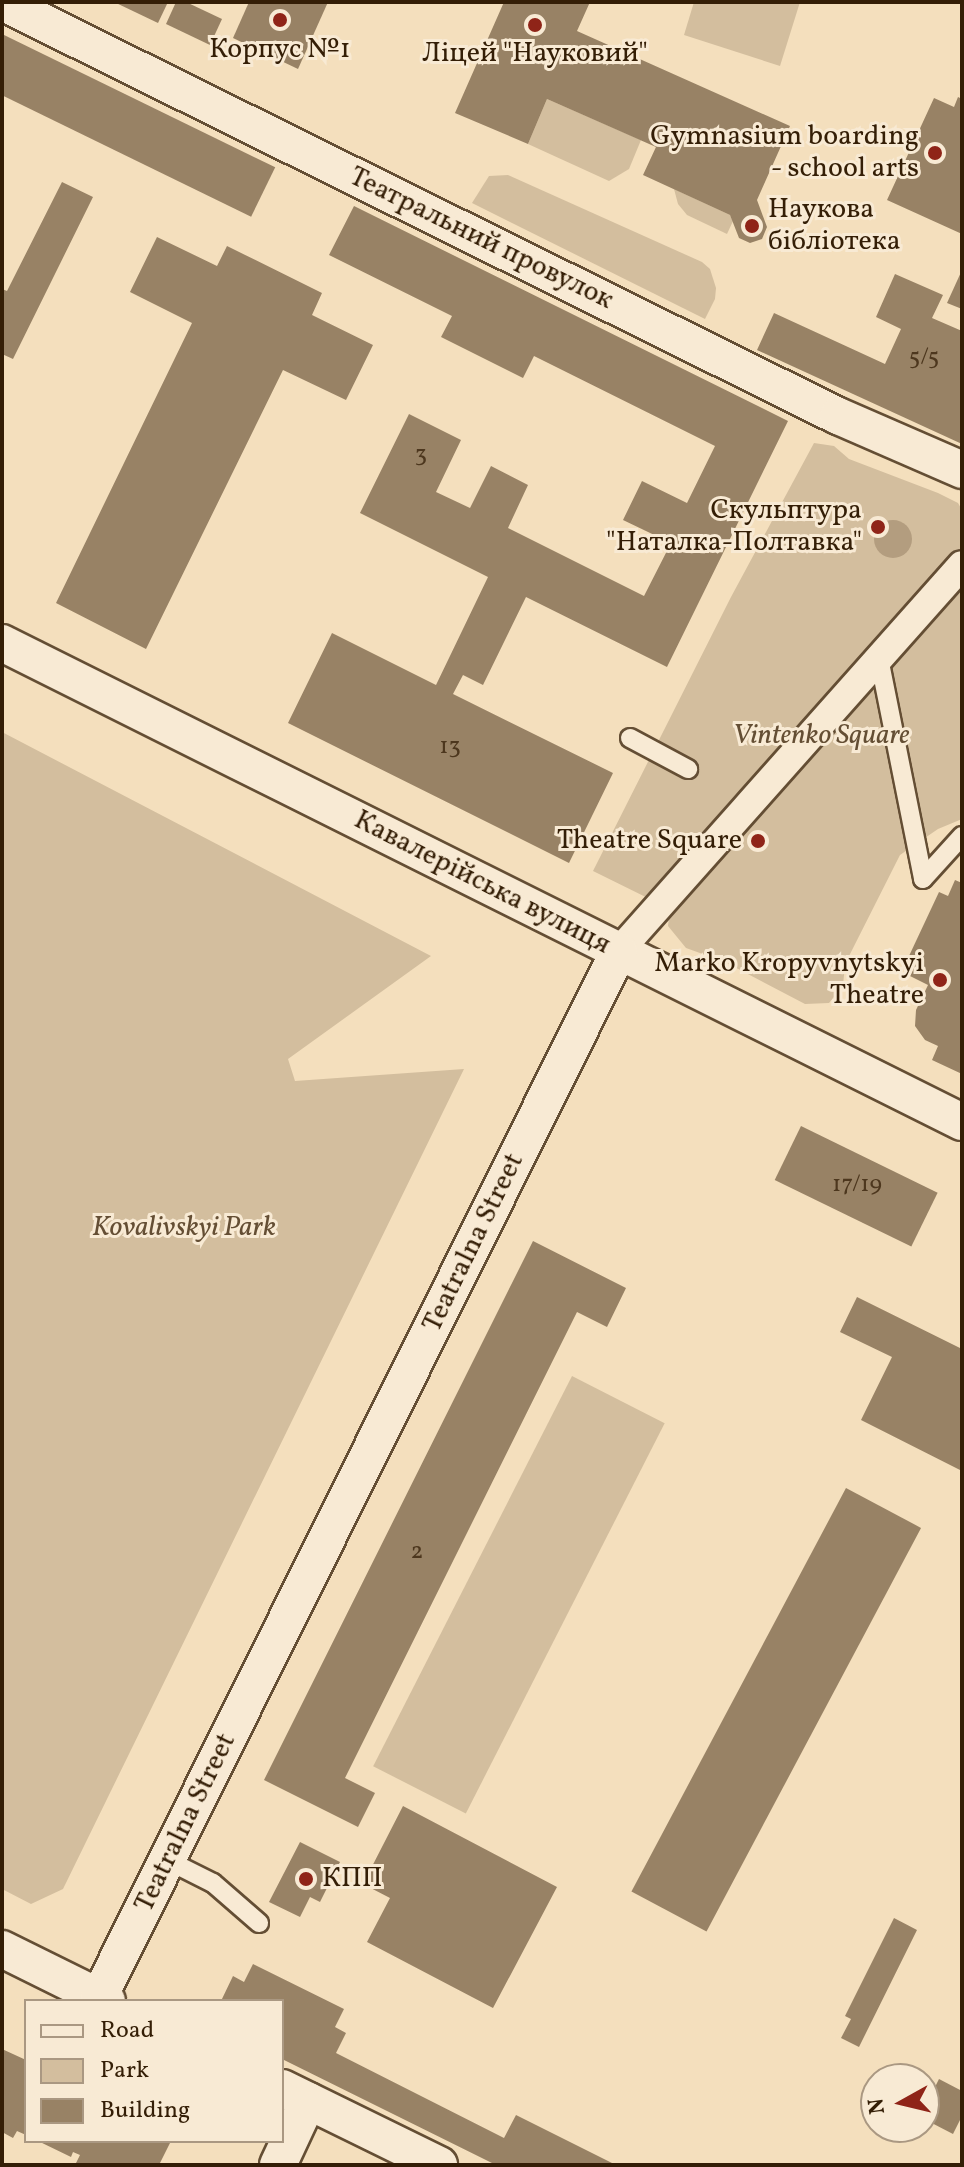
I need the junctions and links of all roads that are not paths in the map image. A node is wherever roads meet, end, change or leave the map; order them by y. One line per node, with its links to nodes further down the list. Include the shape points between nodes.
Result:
1 (2, 2): 2 (street, Театральний провулок, via 838,416)
2 (962, 470)
3 (962, 565): 5 (street, Teatralna Street)
4 (2, 643): 9 (street, Кавалерійська вулиця)
5 (879, 658): 8 (lane, via 923,879); 9 (street, Teatralna Street)
6 (630, 738): 7 (lane)
7 (688, 769)
8 (962, 836)
9 (619, 951): 10 (street, Кавалерійська вулиця); 11 (street, Teatralna Street)
10 (962, 1122)
11 (167, 1860): 12 (lane, via 213,1883); 14 (street, Teatralna Street)
12 (259, 1923)
13 (2, 1949): 14 (street)
14 (103, 1999)
15 (295, 2094): 16 (street); 19 (street)
16 (284, 2140)
17 (283, 2143): 18 (street)
18 (278, 2165)
19 (439, 2165)

